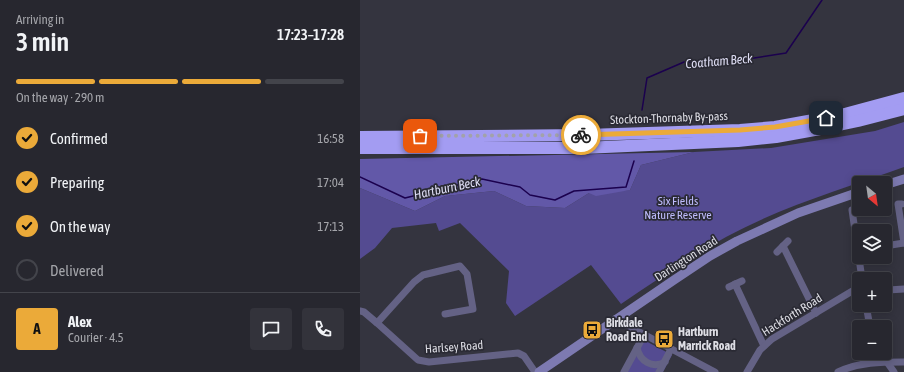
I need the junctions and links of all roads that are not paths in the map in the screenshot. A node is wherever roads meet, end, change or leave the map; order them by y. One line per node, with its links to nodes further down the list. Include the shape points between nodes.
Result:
1 (904, 94): 3 (highway)
2 (904, 98): 3 (highway, Stockton-Thornaby By-pass)
3 (872, 108): 7 (highway, Stockton-Thornaby By-pass, via 803,122 740,130 586,135)
4 (904, 109): 6 (highway)
5 (904, 114): 6 (highway)
6 (858, 121): 8 (highway, via 738,141 583,148)
7 (360, 137)
8 (360, 148)
9 (904, 179): 10 (street)
10 (892, 182)
11 (852, 194): 25 (street, Darlington Road, via 798,213 750,234 710,256)
12 (902, 204): 15 (street, via 898,204)
13 (850, 213): 14 (street)
14 (852, 224)
15 (904, 243): 16 (street)
16 (892, 245)
17 (777, 252): 23 (street, via 785,244)
18 (735, 284): 28 (street)
19 (904, 289): 20 (street)
20 (892, 290)
21 (852, 291): 23 (street, Hackforth Road)
22 (360, 311): 26 (street, Harlsey Road)
23 (816, 313): 28 (street, Hackforth Road)
24 (446, 314): 26 (street, via 473,309 467,274 460,266 423,275)
25 (615, 319): 27 (street); 36 (street, Darlington Road)
26 (377, 323): 35 (street, Harlsey Road, via 418,360 429,362 518,353 524,356)
27 (644, 335): 29 (street); 30 (street)
28 (764, 346): 40 (street, Hackforth Road)
29 (637, 348): 31 (street, via 641,359 655,365); 37 (street)
30 (671, 349): 31 (street); 39 (street)
31 (665, 362): 38 (street)
32 (875, 362): 33 (street); 41 (street)
33 (887, 362): 34 (street); 42 (street)
34 (904, 362)
35 (535, 372)
36 (539, 372)
37 (624, 372)
38 (659, 372)
39 (715, 372)
40 (747, 372)
41 (838, 372)
42 (894, 372)

